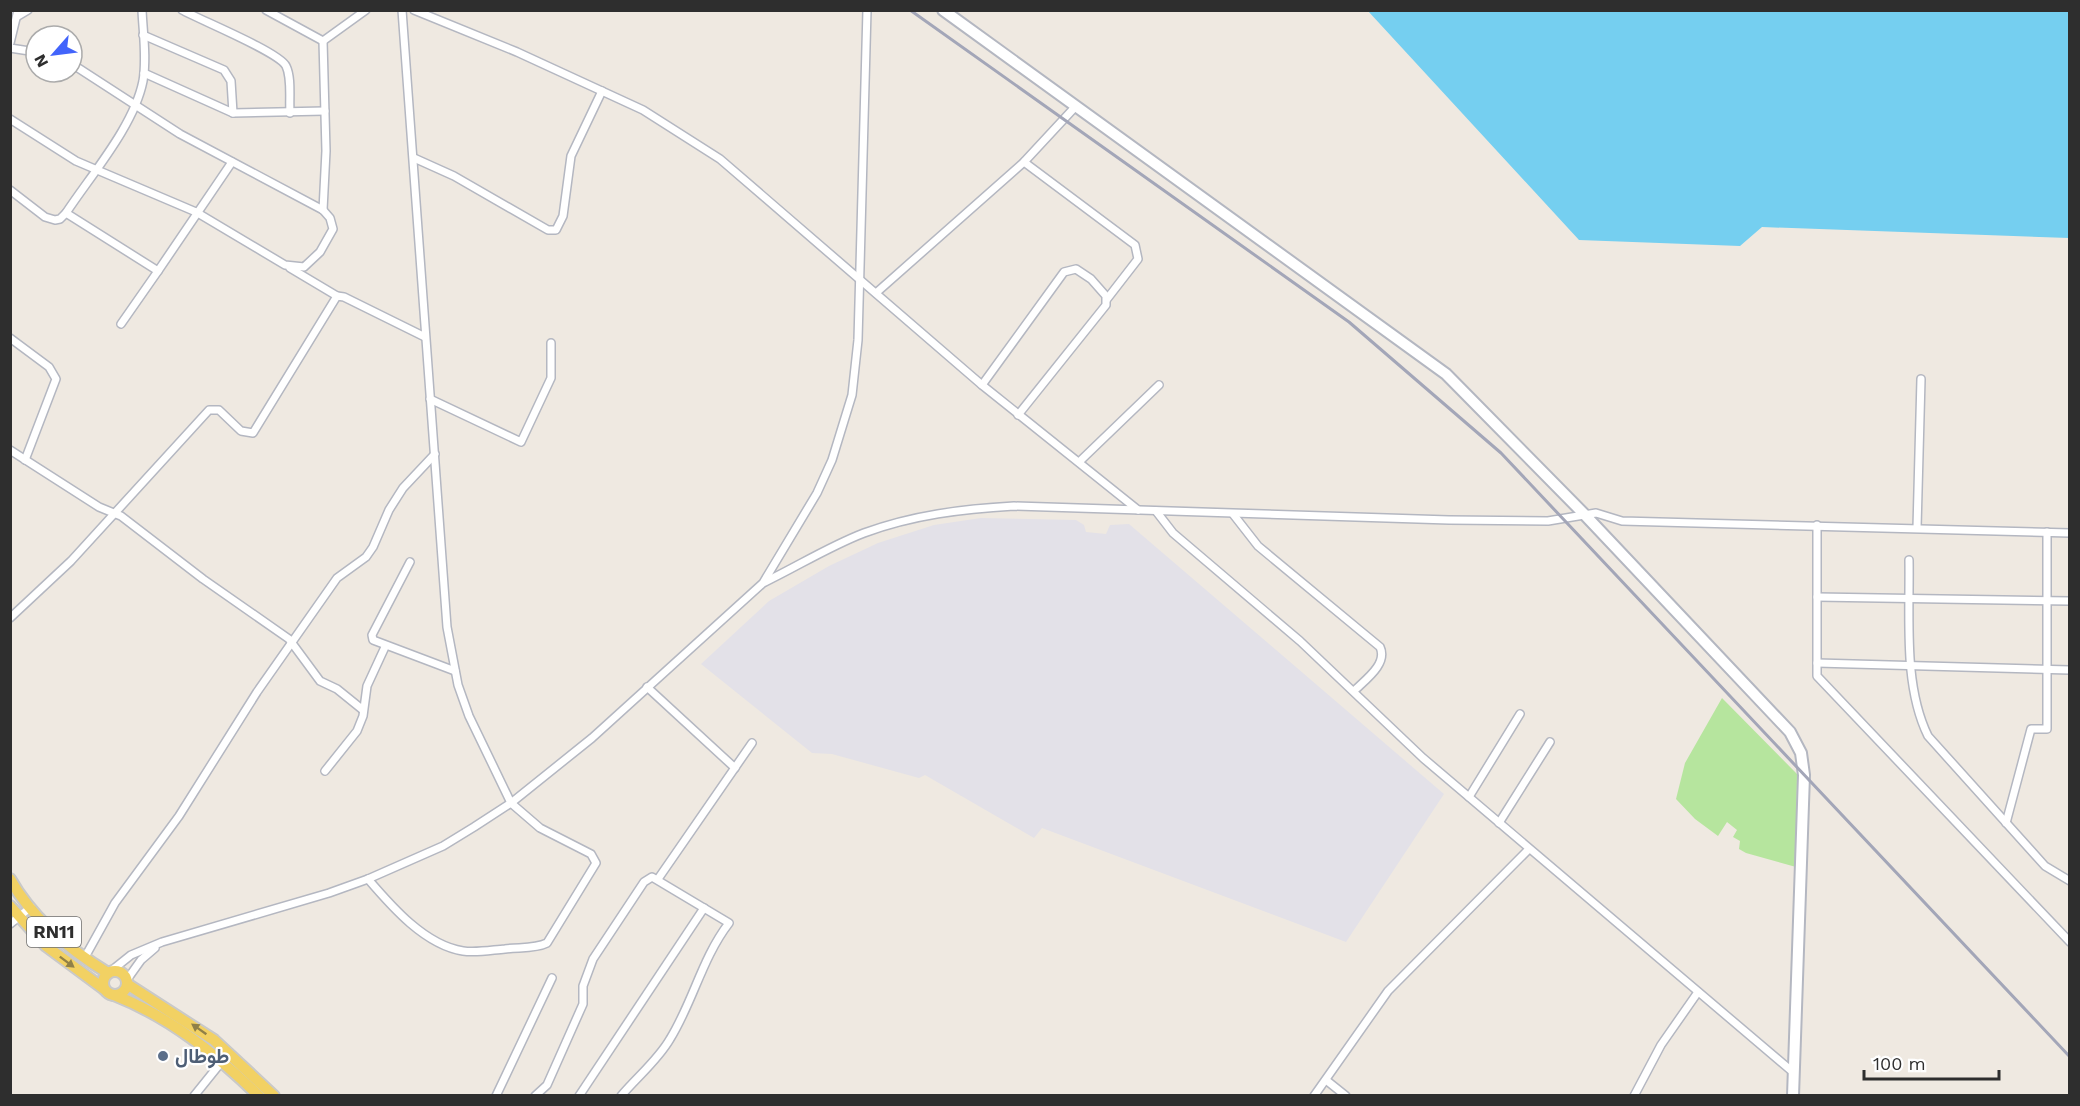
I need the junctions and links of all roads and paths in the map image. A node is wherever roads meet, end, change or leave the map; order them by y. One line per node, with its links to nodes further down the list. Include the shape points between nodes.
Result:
1 (28, 10): 10 (street)
2 (142, 10): 11 (street)
3 (182, 10): 21 (street, via 284,63)
4 (266, 10): 12 (street)
5 (366, 10): 12 (street)
6 (402, 10): 23 (street)
7 (414, 10): 16 (street)
8 (867, 10): 33 (street)
9 (943, 10): 18 (street)
10 (18, 13): 13 (street)
11 (143, 35): 15 (street); 20 (street, via 224,70 231,81)
12 (323, 41): 19 (street)
13 (10, 45)
14 (84, 71): 17 (street)
15 (144, 73): 17 (street); 20 (street)
16 (602, 91): 23 (street, via 571,156 562,216 556,230 548,230 454,176); 33 (street, via 682,133 720,159)
17 (135, 106): 24 (street); 26 (street)
18 (1076, 106): 25 (street); 54 (street, via 1446,374)
19 (325, 111): 21 (street); 28 (street)
20 (232, 113): 21 (street)
21 (290, 113)
22 (10, 119): 26 (street)
23 (414, 158): 39 (street)
24 (232, 162): 28 (street); 29 (street)
25 (1024, 162): 34 (street); 36 (street, via 1135,245 1138,259)
26 (95, 169): 29 (street); 30 (street)
27 (10, 190): 30 (street, via 50,219 60,219)
28 (323, 210): 31 (street, via 333,225 327,243 308,265)
29 (196, 212): 31 (street); 32 (street)
30 (66, 213): 32 (street)
31 (285, 266): 35 (street)
32 (158, 271): 37 (street)
33 (860, 278): 34 (street); 61 (street, via 852,395 842,430 817,493)
34 (876, 293): 42 (street)
35 (337, 296): 39 (street); 52 (street, via 253,433 241,431 219,410 209,410)
36 (1107, 298): 42 (street, via 1091,279 1076,269 1067,270); 45 (street, via 1099,316)
37 (121, 324)
38 (10, 338): 48 (street, via 49,367 56,379)
39 (425, 338): 44 (street)
40 (551, 343): 44 (street, via 552,378 521,442)
41 (1921, 379): 56 (street)
42 (982, 385): 45 (street)
43 (1159, 385): 49 (street)
44 (430, 399): 47 (street)
45 (1018, 416): 49 (street)
46 (10, 450): 48 (street)
47 (435, 454): 67 (street, via 403,488 373,548 337,578); 73 (street, via 447,627)
48 (25, 460): 52 (street, via 99,507)
49 (1078, 462): 50 (street)
50 (1138, 510): 51 (street); 61 (street, via 1014,506 928,515 863,533)
51 (1156, 511): 53 (street); 75 (street, via 1173,533)
52 (116, 513): 66 (street); 67 (street)
53 (1233, 514): 54 (street, via 1548,521); 75 (street, via 1258,546 1380,646 1383,658)
54 (1585, 515): 55 (street, via 1596,513 1622,521); 105 (street, via 1790,732 1801,753 1804,818)
55 (1817, 525): 56 (street); 62 (street)
56 (1917, 528): 57 (street)
57 (2047, 532): 58 (street); 64 (street)
58 (2070, 533)
59 (1909, 560): 63 (street)
60 (411, 561): 68 (street, via 372,636)
61 (763, 583): 74 (street)
62 (1817, 597): 63 (street); 69 (street)
63 (1910, 600): 64 (street); 70 (street)
64 (2048, 601): 65 (street); 71 (street)
65 (2070, 601)
66 (10, 618)
67 (293, 643): 76 (street, via 320,681); 98 (street, via 232,729 179,816 115,903)
68 (385, 647): 73 (street); 76 (street, via 367,686)
69 (1817, 663): 70 (street); 97 (street, via 1817,676)
70 (1912, 667): 71 (street); 85 (street, via 1915,706 1928,736)
71 (2048, 670): 72 (street); 85 (street, via 2047,729 2031,729)
72 (2070, 670)
73 (455, 671): 83 (street, via 469,716)
74 (648, 687): 80 (street); 83 (street)
75 (1354, 692): 82 (street)
76 (363, 710): 81 (street, via 355,736)
77 (1520, 714): 82 (street)
78 (1550, 742): 84 (street)
79 (752, 743): 80 (street)
80 (735, 768): 89 (street)
81 (325, 771)
82 (1469, 797): 84 (street)
83 (511, 803): 88 (street, via 442,846); 88 (street, via 540,828 586,851 596,861 547,943 466,952 450,948 390,904)
84 (1499, 823): 86 (street)
85 (2006, 823): 90 (street, via 2045,866)
86 (1529, 849): 103 (street); 106 (street, via 1388,992)
87 (10, 879): 91 (main road, RN11)
88 (369, 879): 96 (street)
89 (658, 879): 94 (street); 111 (street, via 644,882 593,959 583,986 583,1004 547,1084)
90 (2070, 881)
91 (14, 895): 93 (main road, RN11)
92 (10, 906): 95 (main road, RN11)
93 (31, 908): 95 (street); 98 (main road, RN11)
94 (704, 908): 112 (street); 113 (street, via 729,923 711,948 669,1041)
95 (15, 921): 102 (main road, RN11, one-way to 102)
96 (162, 942): 99 (street, via 131,955); 101 (street, via 146,955)
97 (2070, 942)
98 (85, 957): 99 (main road, RN11)
99 (110, 972): 101 (main road, RN11, via 120,972); 102 (main road, via 103,980)
100 (552, 978): 110 (street)
101 (127, 982): 102 (main road, via 122,993); 109 (main road, RN11, one-way to 101, via 207,1034)
102 (109, 992): 104 (main road, RN11, via 178,1028)
103 (1698, 992): 105 (street); 116 (street, via 1661,1045)
104 (223, 1060): 107 (street); 108 (main road, RN11)
105 (1794, 1073): 117 (street)
106 (1326, 1080): 114 (street); 115 (street)
107 (194, 1095)
108 (259, 1095)
109 (274, 1095)
110 (496, 1095)
111 (535, 1095)
112 (579, 1095)
113 (622, 1095)
114 (1314, 1095)
115 (1346, 1095)
116 (1634, 1095)
117 (1793, 1095)

